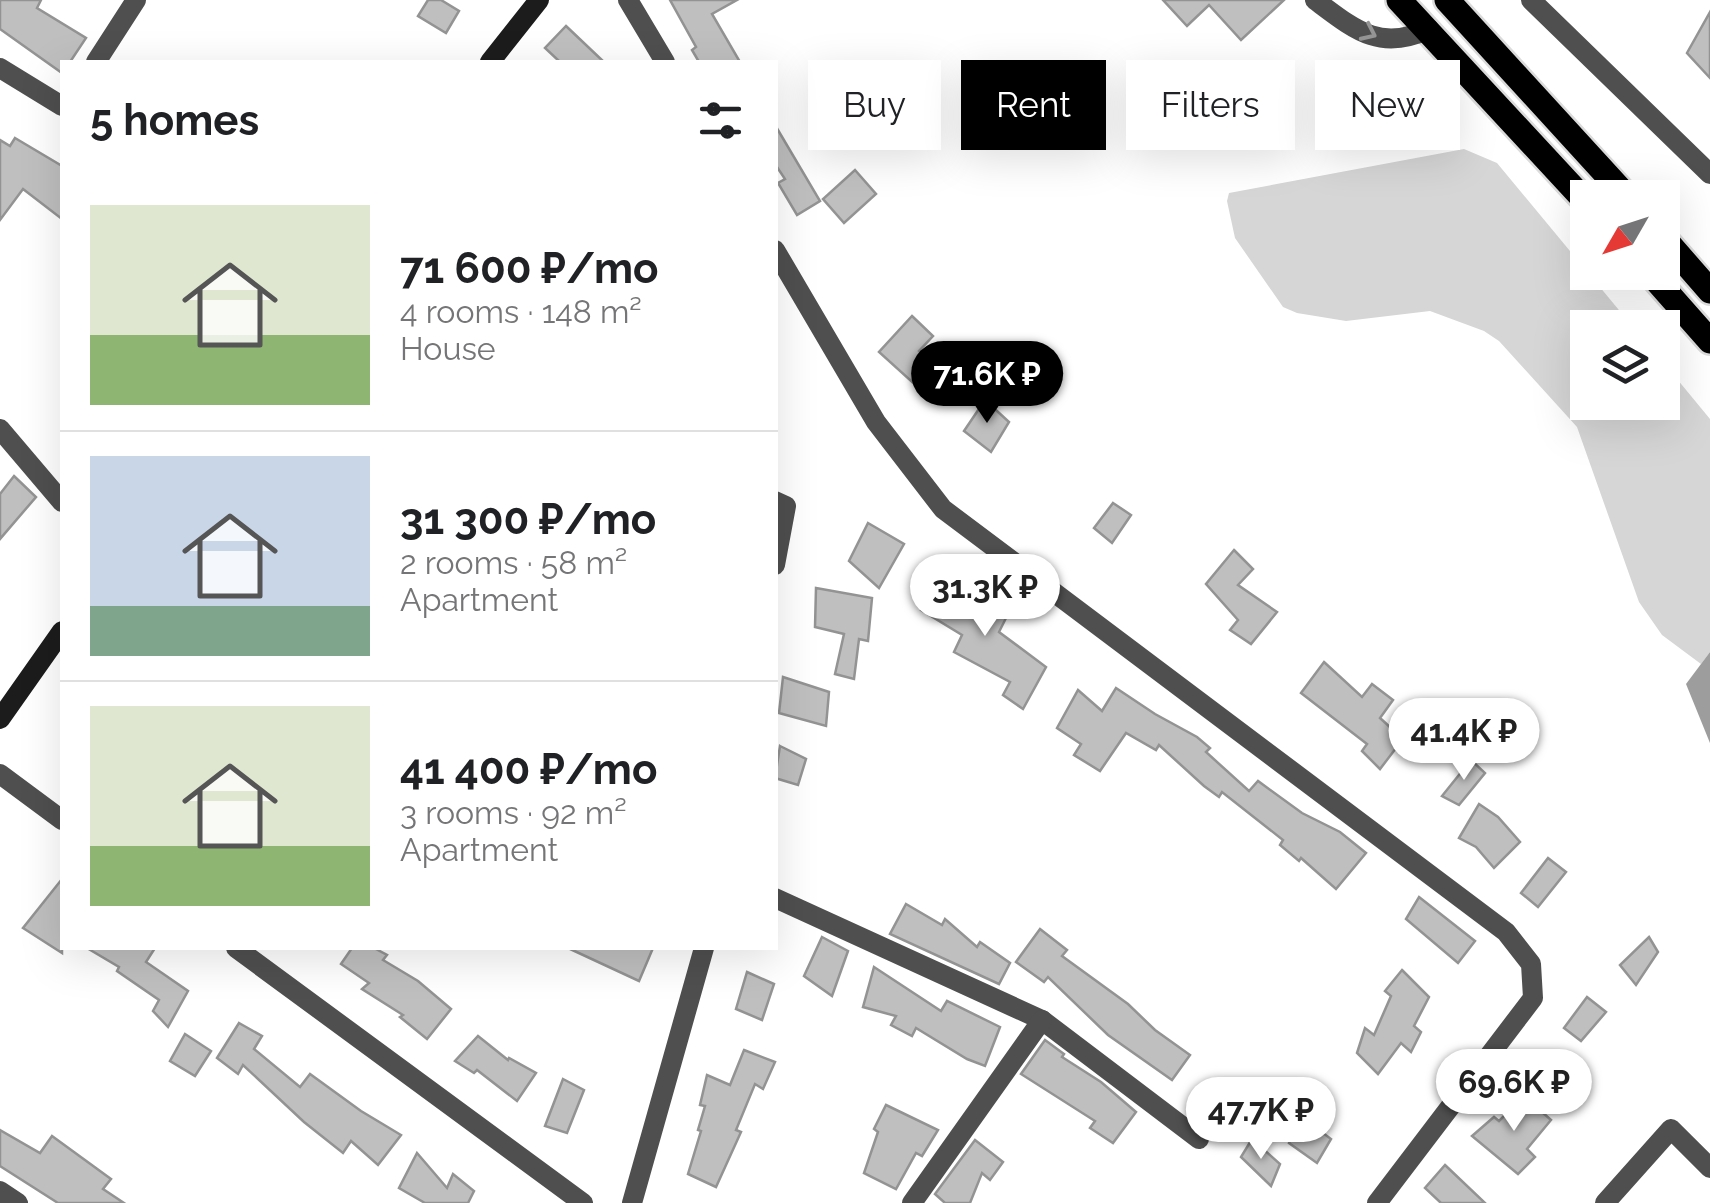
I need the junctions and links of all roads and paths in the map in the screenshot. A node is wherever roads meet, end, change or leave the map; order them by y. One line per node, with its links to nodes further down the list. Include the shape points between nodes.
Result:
1 (136, 0): 9 (street)
2 (539, 0): 10 (main road)
3 (628, 0): 11 (street)
4 (1315, 0): 8 (street, one-way to 8, via 1383,40)
5 (1400, 0): 8 (main road)
6 (1447, 0): 15 (main road)
7 (1531, 0): 14 (street)
8 (1429, 29): 16 (main road)
9 (97, 60)
10 (492, 60)
11 (664, 60)
12 (0, 68): 13 (street)
13 (60, 105)
14 (1710, 174)
15 (1612, 180)
16 (1570, 184)
17 (778, 255): 35 (street, via 876,422 942,508 1506,932 1531,964 1533,998)
18 (1680, 257): 20 (main road)
19 (1665, 290): 21 (main road)
20 (1710, 291)
21 (1710, 341)
22 (0, 429): 23 (street)
23 (60, 500)
24 (60, 634): 25 (main road)
25 (0, 719)
26 (0, 774): 27 (street)
27 (60, 819)
28 (778, 899): 31 (street)
29 (239, 950): 37 (street)
30 (703, 950): 38 (street)
31 (1042, 1020): 32 (street); 39 (street)
32 (1198, 1139)
33 (1710, 1168): 40 (street, via 1671,1128)
34 (0, 1192): 36 (street)
35 (1385, 1200)
36 (18, 1203)
37 (583, 1203)
38 (632, 1203)
39 (912, 1203)
40 (1604, 1203)

